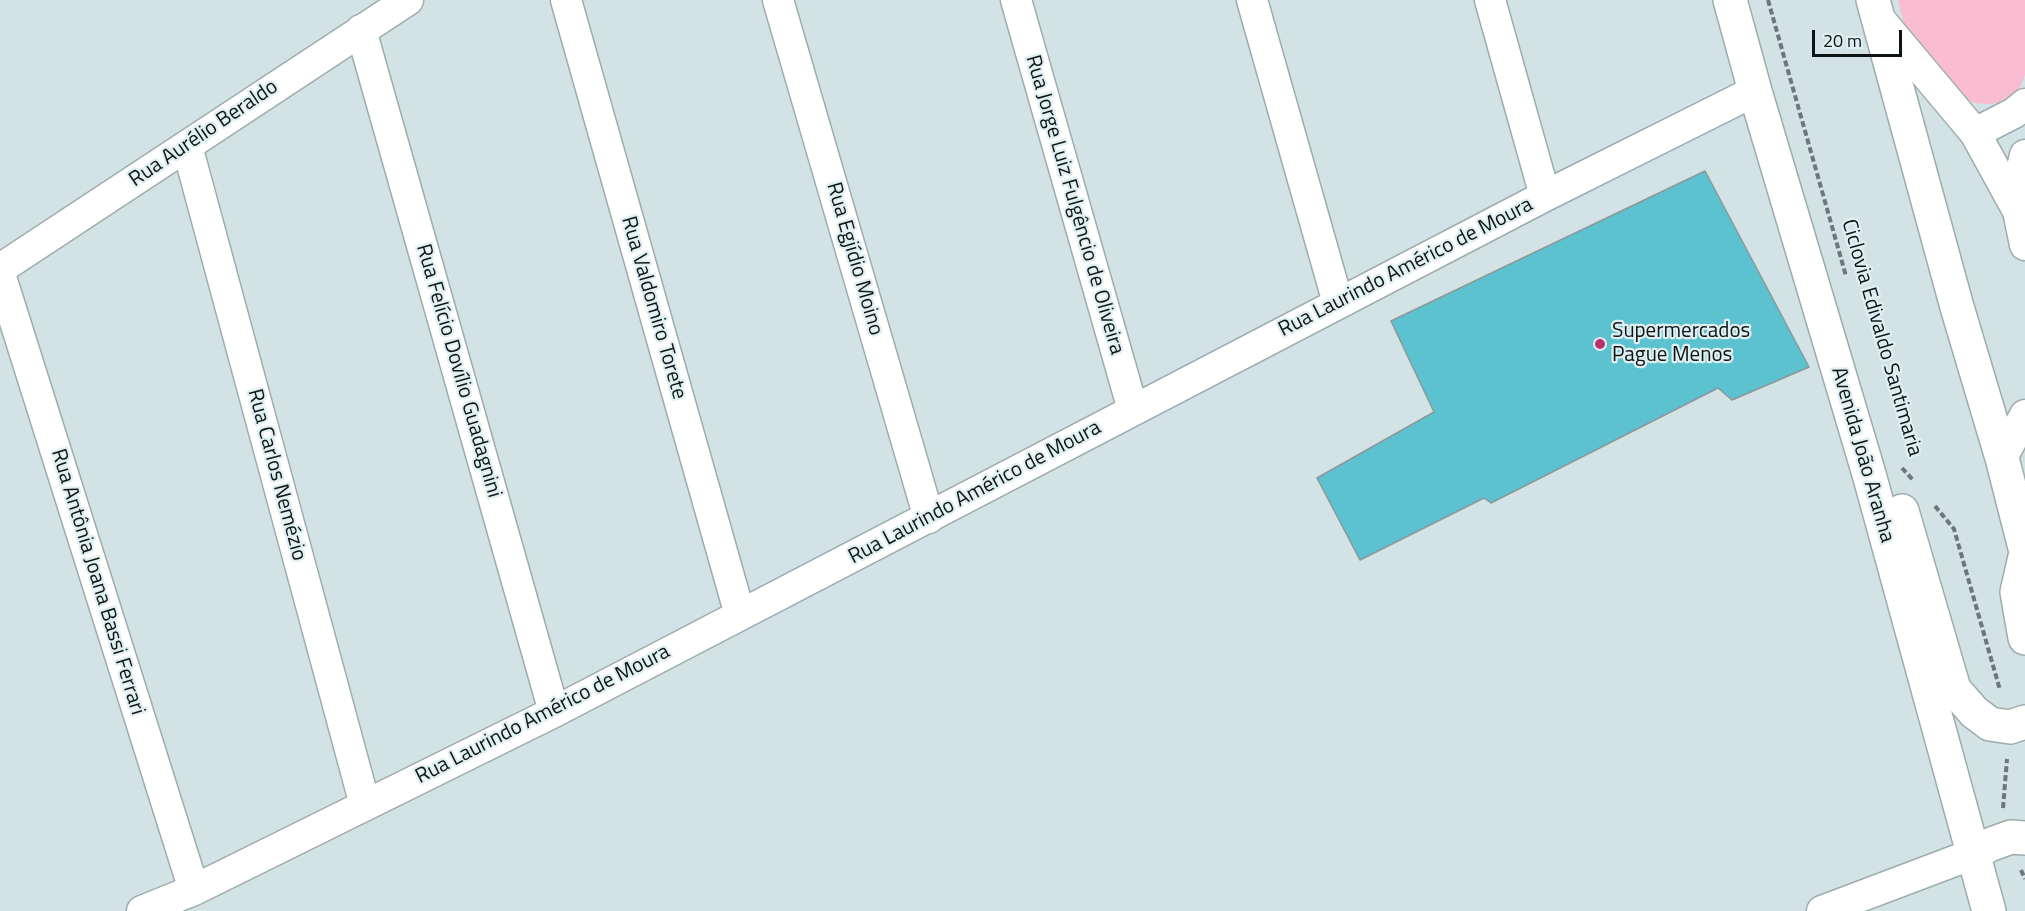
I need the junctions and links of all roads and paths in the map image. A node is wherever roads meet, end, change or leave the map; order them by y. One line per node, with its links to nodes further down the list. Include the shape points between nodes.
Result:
1 (408, 0): 10 (street, Rua Aurélio Beraldo)
2 (566, 0): 32 (street, Rua Valdomiro Torete)
3 (778, 0): 29 (street, Rua Egjídio Moino)
4 (1016, 0): 22 (street, Rua Jorge Luiz Fulgêncio de Oliveira)
5 (1252, 0): 21 (street)
6 (1490, 0): 16 (street)
7 (1730, 0): 11 (main road, Avenida João Aranha)
8 (1768, 0): 20 (path, Ciclovia Edivaldo Santimaria)
9 (1875, 8): 13 (street); 24 (main road)
10 (361, 30): 14 (street, Rua Aurélio Beraldo); 34 (street, Rua Felício Dovílio Guadagnini)
11 (1755, 91): 16 (street, Rua Laurindo Américo de Moura); 26 (main road, Avenida João Aranha)
12 (2025, 104): 13 (street)
13 (1975, 133): 17 (street)
14 (187, 146): 19 (street, Rua Aurélio Beraldo); 36 (street, Rua Carlos Nemézio)
15 (2025, 155): 17 (street)
16 (1545, 196): 21 (street, Rua Laurindo Américo de Moura)
17 (2018, 211): 18 (street)
18 (2025, 245)
19 (0, 271): 40 (street, Rua Antônia Joana Bassi Ferrari)
20 (1848, 284)
21 (1338, 303): 22 (street, Rua Laurindo Américo de Moura)
22 (1133, 410): 29 (street, Rua Laurindo Américo de Moura)
23 (2025, 414): 24 (street)
24 (2002, 458): 30 (main road)
25 (1900, 465): 27 (path, Ciclovia Edivaldo Santimaria)
26 (1869, 474): 35 (main road, via 1900,505 1954,689 1990,723); 38 (main road, Avenida João Aranha)
27 (1914, 481)
28 (1934, 505): 35 (path, via 1954,529)
29 (929, 518): 32 (street, Rua Laurindo Américo de Moura)
30 (2025, 548)
31 (2025, 557): 33 (main road, via 2017,592)
32 (740, 615): 34 (street, Rua Laurindo Américo de Moura)
33 (2025, 638)
34 (554, 712): 36 (street, Rua Laurindo Américo de Moura)
35 (2018, 724): 37 (path, via 2003,805)
36 (365, 805): 40 (street, Rua Laurindo Américo de Moura)
37 (2018, 837): 38 (main road); 39 (path)
38 (1972, 854): 42 (street); 43 (main road, Avenida João Aranha)
39 (2025, 879)
40 (188, 900): 41 (street, Rua Laurindo Américo de Moura)
41 (142, 911)
42 (1822, 911)
43 (1989, 911)

